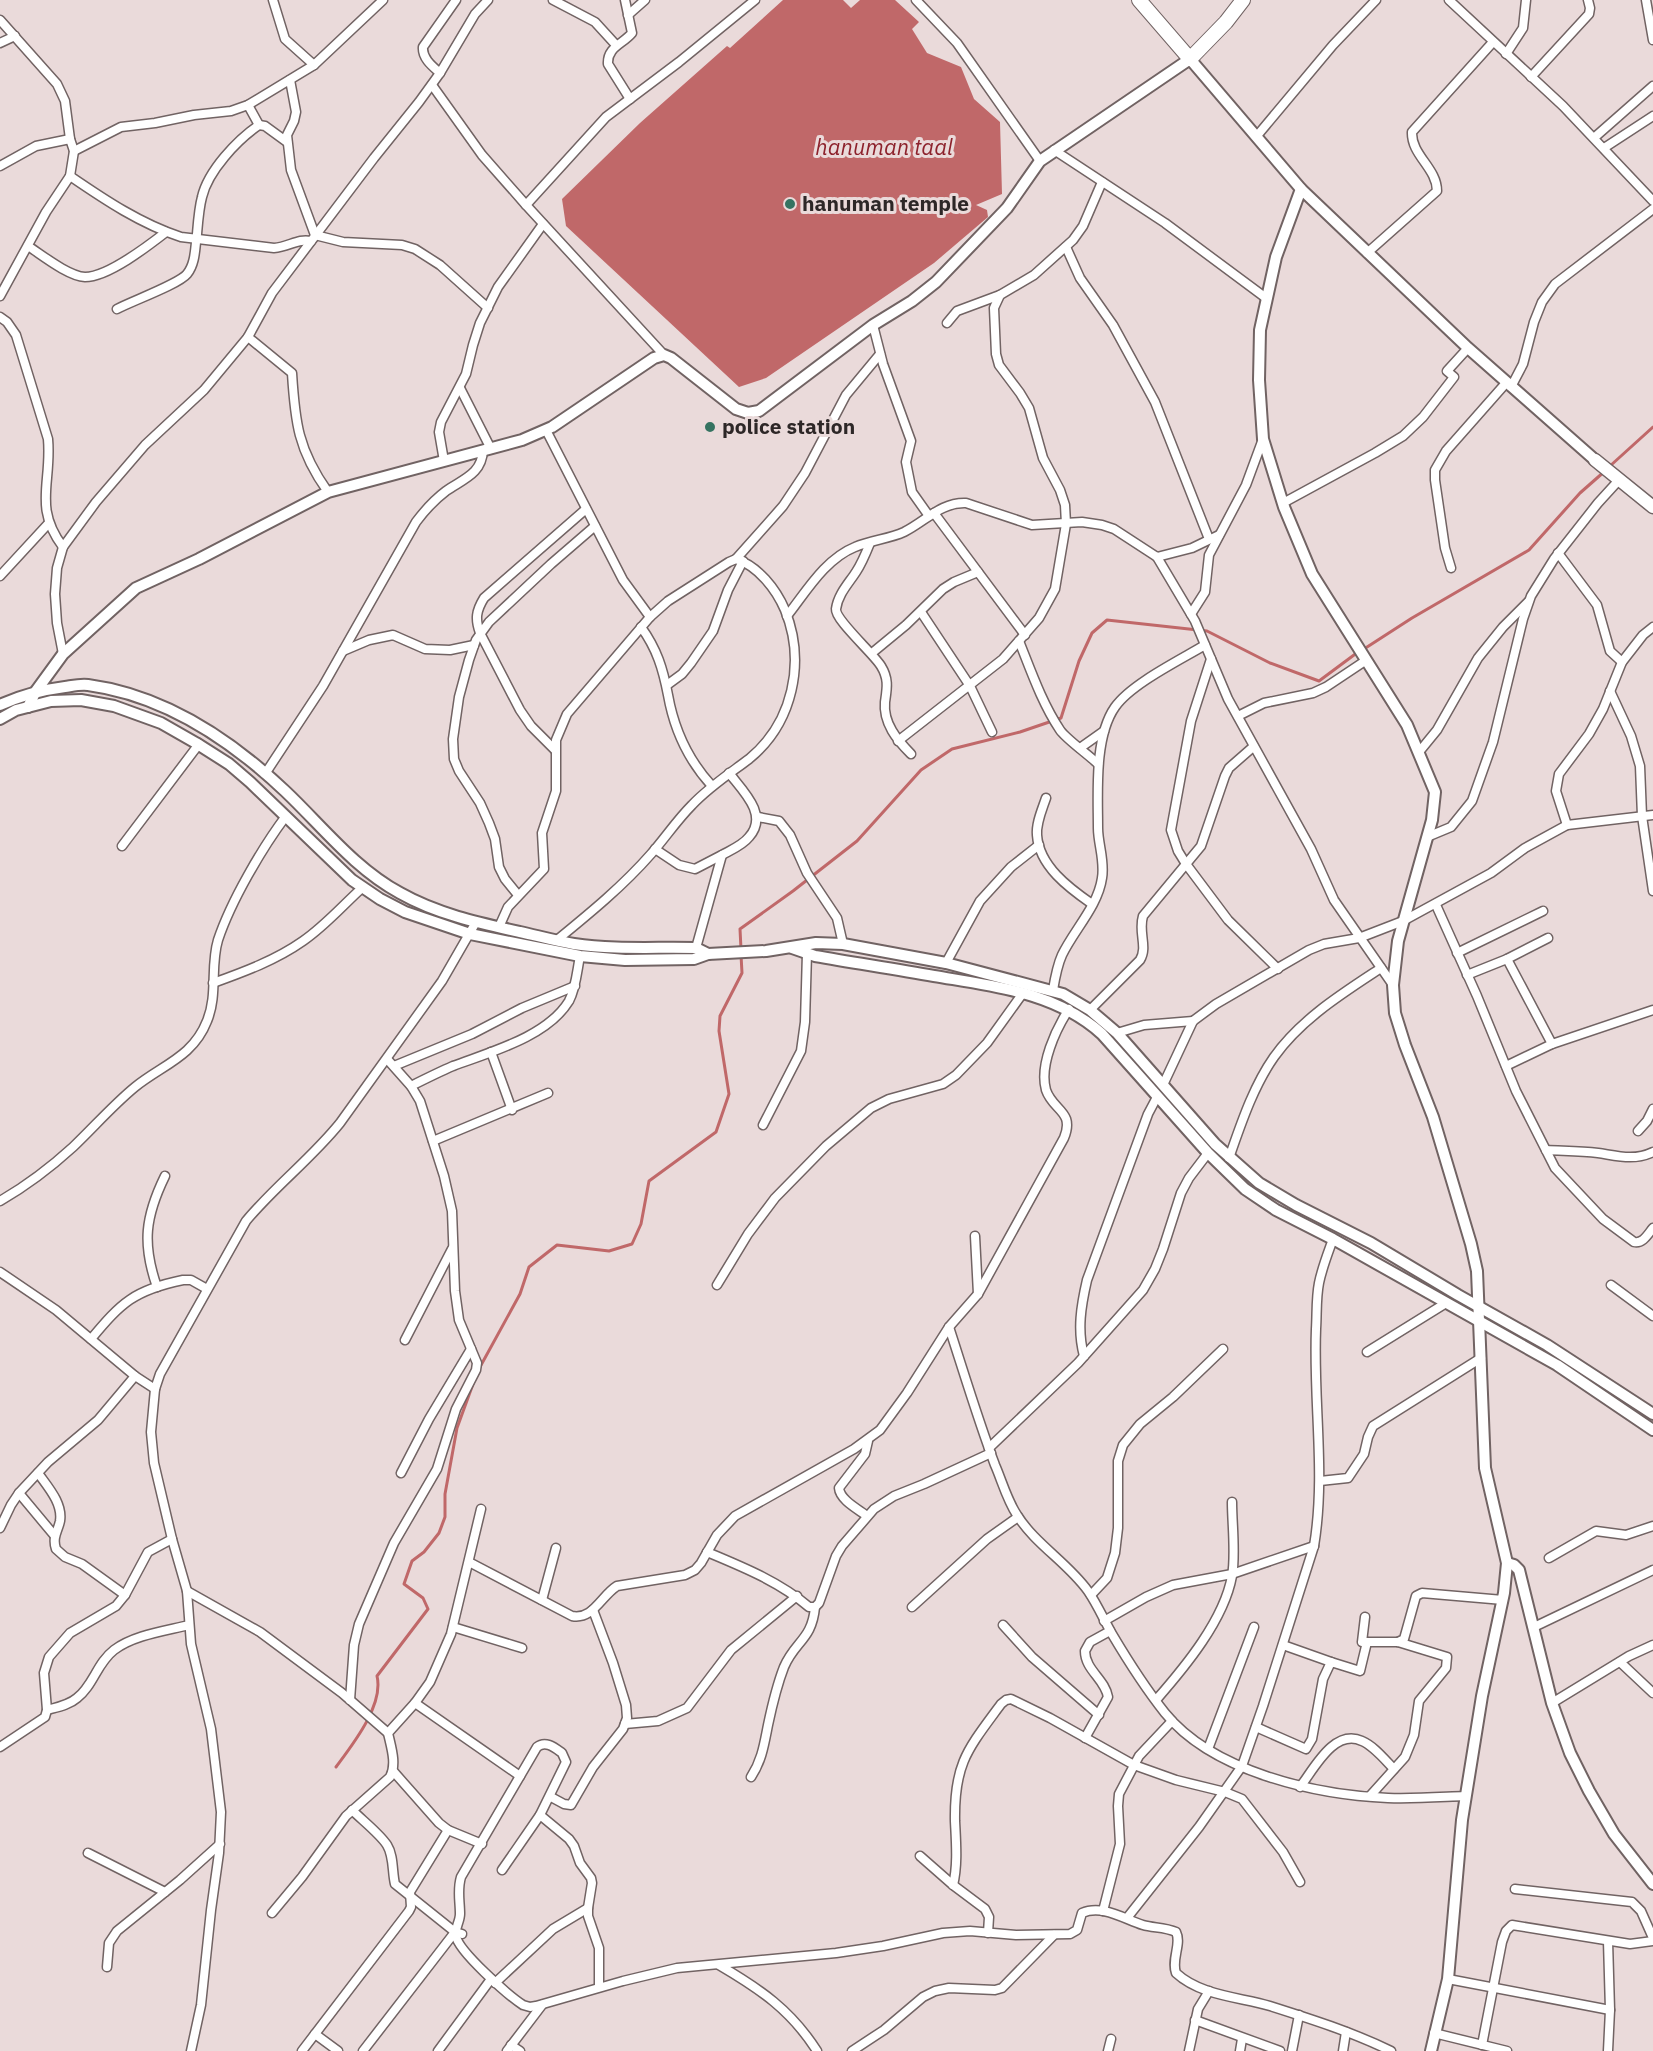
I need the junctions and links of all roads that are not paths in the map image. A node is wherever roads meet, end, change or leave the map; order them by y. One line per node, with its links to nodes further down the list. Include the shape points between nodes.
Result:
1 (383, 0): 26 (street)
2 (456, 0): 27 (street, via 423,47 426,59)
3 (488, 0): 27 (street, via 475,14)
4 (553, 0): 23 (street, via 595,22)
5 (625, 0): 17 (street)
6 (645, 0): 17 (street)
7 (755, 0): 32 (street)
8 (916, 0): 43 (street, via 957,43)
9 (1139, 0): 25 (main road)
10 (1243, 0): 25 (main road)
11 (1376, 0): 36 (street)
12 (1449, 0): 21 (street)
13 (1526, 0): 24 (street, via 1523,28)
14 (1588, 0): 28 (street, via 1589,14)
15 (1646, 0): 20 (street)
16 (277, 2): 26 (street, via 285,39)
17 (628, 15): 23 (street, via 632,33)
18 (0, 20): 19 (street)
19 (15, 36): 22 (street); 38 (street, via 57,84)
20 (1653, 40)
21 (1493, 42): 24 (street); 57 (street, via 1412,132 1412,140 1436,179 1437,191)
22 (0, 43)
23 (616, 45): 32 (street, via 608,64)
24 (1506, 54): 28 (street)
25 (1190, 59): 36 (street); 41 (street)
26 (314, 65): 29 (street)
27 (440, 73): 30 (street)
28 (1531, 77): 37 (street)
29 (290, 80): 33 (street); 39 (street, via 296,112)
30 (432, 85): 49 (street); 53 (street)
31 (1653, 86): 37 (street)
32 (630, 99): 49 (street, via 606,117)
33 (248, 105): 35 (street); 42 (street, via 231,111 121,127)
34 (1653, 116): 40 (street)
35 (259, 125): 39 (street); 54 (street, via 234,147 211,176 202,196)
36 (1256, 137): 47 (street)
37 (1595, 137): 40 (street)
38 (70, 139): 42 (street); 44 (street, via 36,146)
39 (287, 141): 53 (street, via 291,170)
40 (1604, 148): 48 (street)
41 (1054, 150): 43 (street); 46 (street)
42 (74, 151): 45 (street)
43 (1040, 161): 65 (street, via 1007,208 961,258 912,301)
44 (0, 166)
45 (70, 176): 52 (street, via 106,201); 55 (street)
46 (1102, 182): 56 (street, via 1083,226); 60 (street)
47 (1301, 189): 57 (street); 60 (street, via 1276,257)
48 (1653, 201)
49 (526, 205): 51 (street)
50 (1653, 208): 70 (street, via 1555,284 1542,302 1523,364)
51 (543, 224): 61 (street, via 498,287); 69 (street)
52 (166, 232): 54 (street); 55 (street, via 123,262 85,277 69,272)
53 (313, 238): 54 (street, via 274,248); 61 (street, via 416,249); 66 (street, via 272,293)
54 (196, 239): 62 (street, via 193,262 183,278)
55 (28, 246): 59 (street)
56 (1066, 247): 58 (street, via 1026,280); 87 (street, via 1080,278 1113,325 1155,402)
57 (1367, 252): 67 (street)
58 (1000, 295): 64 (street, via 957,311); 84 (street, via 994,308 996,354 1029,408 1043,458 1060,490)
59 (0, 296)
60 (1266, 298): 73 (street, via 1260,330)
61 (488, 308): 71 (street)
62 (117, 309)
63 (0, 317): 83 (street, via 16,335 48,439)
64 (947, 323)
65 (873, 325): 68 (street); 69 (street, via 771,404 748,413 736,409)
66 (248, 337): 78 (street, via 292,373 300,441 314,473); 89 (street, via 204,390 145,445)
67 (1468, 348): 70 (street); 79 (street, via 1447,371 1454,377 1403,436)
68 (880, 354): 82 (street, via 911,441 906,462 912,492); 92 (street, via 846,395 783,506)
69 (664, 355): 72 (street)
70 (1509, 385): 75 (street); 93 (street, via 1446,451 1436,470)
71 (460, 388): 74 (street); 76 (street, via 441,422)
72 (546, 430): 74 (street); 81 (street)
73 (1263, 439): 79 (street); 86 (street, via 1246,485)
74 (489, 449): 76 (street); 107 (street, via 474,473 429,505 416,522)
75 (1595, 460): 77 (main road)
76 (444, 461): 78 (street)
77 (1619, 480): 80 (main road); 90 (street)
78 (328, 492): 109 (street, via 136,588)
79 (1283, 503): 110 (street, via 1312,574)
80 (1653, 507)
81 (586, 509): 85 (street); 103 (street, via 484,598 476,614)
82 (932, 514): 84 (street, via 945,505 966,503 1032,525); 88 (street, via 903,532); 94 (street)
83 (48, 524): 89 (street); 95 (street)
84 (1066, 524): 91 (street, via 1082,522 1114,529); 104 (street, via 1055,589)
85 (595, 526): 99 (street, via 623,580); 103 (street, via 517,594)
86 (1219, 535): 87 (street); 100 (street, via 1206,566 1205,592)
87 (1209, 539): 91 (street)
88 (870, 543): 98 (street, via 845,552 822,572); 108 (street, via 836,609 841,622)
89 (63, 547): 109 (street, via 55,594)
90 (1558, 553): 96 (street); 112 (street, via 1597,605 1610,651)
91 (1157, 557): 100 (street)
92 (739, 560): 98 (street, via 770,586); 99 (street, via 668,601); 113 (street, via 713,631 682,674)
93 (1451, 568)
94 (978, 572): 97 (street, via 943,589); 104 (street)
95 (1, 573)
96 (1530, 599): 128 (street, via 1478,658 1437,730); 140 (street, via 1479,786 1451,827)
97 (921, 612): 108 (street); 114 (street)
98 (787, 616): 131 (street, via 796,669 794,686 771,736)
99 (650, 617): 101 (street)
100 (1193, 617): 105 (street)
101 (641, 627): 113 (street, via 656,650); 127 (street, via 567,714)
102 (1653, 627): 112 (street)
103 (480, 633): 106 (street); 127 (street, via 520,710)
104 (1022, 638): 114 (street); 126 (street, via 1046,708 1060,731)
105 (1204, 643): 111 (street); 121 (street, via 1122,699)
106 (474, 645): 107 (street, via 450,650 425,649 393,635); 148 (street, via 459,697 454,759 489,823 499,867)
107 (343, 651): 132 (street)
108 (872, 653): 123 (street, via 887,677 886,718)
109 (63, 654): 115 (street)
110 (1364, 658): 119 (street, via 1313,693 1264,703); 128 (street, via 1407,725)
111 (1211, 659): 119 (street); 145 (street, via 1191,721 1172,821 1173,839)
112 (1622, 662): 116 (street)
113 (667, 685): 133 (street, via 682,742)
114 (970, 686): 122 (street); 123 (street)
115 (36, 691): 117 (street); 118 (street); 132 (street, via 86,685 163,706 207,731)
116 (1610, 691): 137 (street, via 1640,766); 139 (street, via 1589,734 1559,774 1556,790)
117 (0, 705)
118 (28, 707): 120 (street); 124 (street, via 81,700 114,706 161,723)
119 (1238, 716): 125 (street)
120 (0, 718)
121 (1104, 731): 126 (street); 130 (street)
122 (992, 732)
123 (898, 741): 129 (street)
124 (199, 744): 136 (street, via 250,782); 142 (street)
125 (1253, 747): 145 (street, via 1224,776 1201,846); 156 (street, via 1311,849 1334,900)
126 (1080, 748): 130 (street)
127 (555, 750): 148 (street, via 556,791 542,833 544,868)
128 (1419, 752): 140 (street, via 1435,792)
129 (911, 754)
130 (1098, 764): 149 (street, via 1102,876)
131 (729, 773): 133 (street); 138 (street, via 754,806)
132 (265, 774): 153 (street, via 375,878 433,908)
133 (712, 786): 143 (street)
134 (1046, 798): 141 (street, via 1038,825)
135 (1653, 814): 137 (street)
136 (286, 816): 146 (street); 171 (street, via 268,840 234,903 218,940)
137 (1642, 816): 139 (street); 147 (street)
138 (758, 818): 144 (street, via 748,839); 159 (street, via 779,821 790,835 807,873 837,918)
139 (1567, 825): 150 (street)
140 (1427, 837): 152 (street)
141 (1039, 845): 149 (street, via 1060,880); 167 (street, via 1011,867 980,901)
142 (122, 846)
143 (655, 849): 144 (street, via 679,865 695,869); 158 (street, via 602,903)
144 (722, 855): 161 (street)
145 (1186, 864): 169 (street, via 1228,920); 177 (street, via 1143,916 1144,949 1140,960)
146 (363, 887): 155 (street, via 405,912); 171 (street, via 321,927 282,955)
147 (1653, 891)
148 (518, 895): 154 (street)
149 (1092, 904): 174 (street, via 1063,954)
150 (1436, 905): 152 (street); 163 (street)
151 (1543, 911): 163 (street)
152 (1403, 921): 156 (street); 172 (street)
153 (476, 922): 154 (street); 155 (street)
154 (499, 927): 158 (street)
155 (470, 934): 165 (street); 183 (street)
156 (1359, 938): 168 (street); 169 (street, via 1324,944)
157 (1548, 938): 166 (street)
158 (557, 940): 161 (street, via 574,944)
159 (843, 944): 160 (street); 167 (street)
160 (789, 947): 162 (street); 164 (street)
161 (696, 948): 164 (street)
162 (807, 953): 175 (street); 191 (street, via 801,1051)
163 (1457, 953): 170 (street)
164 (708, 954): 165 (street, via 694,959)
165 (580, 956): 173 (street)
166 (1507, 959): 170 (street); 181 (street)
167 (946, 963): 174 (street)
168 (1381, 968): 172 (street); 197 (street, via 1334,998 1274,1057 1244,1115)
169 (1278, 969): 179 (street)
170 (1467, 975): 184 (street)
171 (213, 983): 199 (street, via 202,1033 179,1058 134,1088 47,1169)
172 (1393, 985): 211 (street, via 1395,1013 1433,1117 1471,1244)
173 (574, 986): 182 (street, via 569,1000 545,1025); 183 (street, via 472,1034)
174 (1053, 990): 177 (street)
175 (1023, 993): 176 (street); 205 (street, via 987,1043 956,1075 944,1084 871,1108 826,1146 775,1198)
176 (1069, 1009): 188 (street, via 1102,1034); 209 (street, via 1058,1026 1046,1066 1050,1099 1067,1118 1069,1127)
177 (1090, 1010): 180 (street)
178 (1653, 1010): 181 (street)
179 (1192, 1021): 180 (street, via 1144,1025); 185 (street)
180 (1117, 1033): 185 (street)
181 (1552, 1044): 184 (street)
182 (491, 1052): 186 (street); 190 (street)
183 (390, 1062): 186 (street); 208 (street, via 324,1143 246,1221)
184 (1506, 1066): 194 (street)
185 (1163, 1085): 197 (street)
186 (411, 1086): 193 (street)
187 (548, 1094): 190 (street)
188 (1157, 1097): 196 (street); 220 (street, via 1087,1280 1080,1308)
189 (1653, 1109): 192 (street)
190 (512, 1110): 193 (street)
191 (763, 1125)
192 (1638, 1131)
193 (433, 1141): 203 (street, via 452,1211)
194 (1545, 1150): 195 (street, via 1626,1158); 200 (street, via 1572,1188 1628,1238 1638,1243)
195 (1653, 1152)
196 (1208, 1154): 202 (street, via 1245,1189); 220 (street, via 1181,1193 1163,1249 1143,1290)
197 (1229, 1158): 211 (street, via 1259,1183 1296,1205 1371,1243)
198 (165, 1176): 207 (street, via 147,1234)
199 (0, 1202)
200 (1653, 1228)
201 (975, 1236): 209 (street)
202 (1333, 1239): 210 (street); 230 (street, via 1317,1298)
203 (454, 1246): 216 (street); 218 (street, via 459,1320)
204 (0, 1272): 215 (street)
205 (717, 1285)
206 (1611, 1285): 212 (street)
207 (157, 1287): 208 (street, via 191,1280); 215 (street, via 127,1300)
208 (207, 1289): 223 (street)
209 (978, 1294): 214 (street)
210 (1446, 1303): 213 (street); 219 (street)
211 (1480, 1307): 213 (street); 224 (street, via 1547,1344)
212 (1653, 1316)
213 (1480, 1321): 221 (street); 225 (street, via 1557,1365)
214 (949, 1327): 226 (street, via 907,1393); 227 (street)
215 (91, 1339): 222 (street)
216 (405, 1340)
217 (1223, 1348): 250 (street, via 1140,1424 1123,1445 1118,1461 1115,1553 1107,1578)
218 (471, 1349): 229 (street); 273 (street, via 476,1370 456,1409 437,1469 394,1543 359,1624)
219 (1367, 1352)
220 (1084, 1356): 227 (street)
221 (1481, 1358): 230 (street, via 1373,1426 1364,1455 1348,1479); 245 (street, via 1485,1468)
222 (135, 1376): 223 (street); 228 (street, via 98,1420)
223 (155, 1389): 239 (street, via 151,1432 154,1463)
224 (1653, 1414)
225 (1653, 1430)
226 (868, 1441): 234 (street, via 865,1454 839,1488 844,1499); 242 (street, via 735,1516)
227 (990, 1450): 234 (street, via 883,1501); 235 (street)
228 (38, 1473): 231 (street); 238 (street, via 59,1506 60,1521)
229 (401, 1473)
230 (1320, 1481): 240 (street)
231 (19, 1493): 237 (street); 238 (street)
232 (1232, 1502): 247 (street)
233 (481, 1509): 244 (street)
234 (867, 1516): 254 (street, via 842,1546)
235 (1018, 1517): 250 (street); 255 (street, via 987,1539)
236 (1653, 1526): 243 (street, via 1626,1535 1596,1531)
237 (0, 1528)
238 (54, 1535): 249 (street, via 60,1554 82,1564)
239 (172, 1539): 248 (street); 249 (street, via 148,1552)
240 (1314, 1546): 247 (street); 267 (street)
241 (556, 1548): 252 (street)
242 (707, 1552): 251 (street); 256 (street, via 695,1570 617,1586)
243 (1549, 1558)
244 (469, 1562): 252 (street); 261 (street)
245 (1507, 1563): 253 (street); 263 (street, via 1519,1570)
246 (1653, 1570): 263 (street)
247 (1232, 1575): 258 (street, via 1173,1585); 274 (street, via 1226,1599 1213,1624)
248 (187, 1591): 259 (street); 273 (street, via 260,1632)
249 (125, 1595): 277 (street, via 116,1606 70,1633 49,1657 44,1673)
250 (1091, 1595): 258 (street)
251 (797, 1596): 254 (street, via 809,1607); 280 (street, via 731,1650 687,1708 658,1721)
252 (542, 1600): 256 (street, via 572,1616 588,1615)
253 (1503, 1600): 266 (street, via 1422,1593 1416,1596 1404,1639); 295 (street)
254 (815, 1607): 291 (street, via 808,1634 785,1666 763,1755)
255 (912, 1607)
256 (593, 1610): 280 (street, via 626,1705)
257 (1365, 1617): 265 (street, via 1362,1642)
258 (1104, 1621): 264 (street)
259 (189, 1625): 277 (street, via 115,1649 82,1694 67,1705); 301 (street, via 211,1730 221,1812)
260 (1003, 1625): 278 (street, via 1032,1657)
261 (453, 1627): 269 (street); 275 (street, via 430,1682)
262 (1254, 1627): 285 (street)
263 (1534, 1627): 276 (street)
264 (1110, 1631): 274 (street); 278 (street, via 1090,1642 1084,1651 1088,1665 1108,1693)
265 (1367, 1642): 266 (street); 270 (street, via 1360,1671)
266 (1398, 1642): 288 (street, via 1447,1657 1446,1668 1419,1701 1414,1735)
267 (1283, 1645): 270 (street); 281 (street)
268 (1653, 1645): 271 (street)
269 (522, 1648)
270 (1330, 1662): 281 (street, via 1312,1739 1306,1749)
271 (1620, 1662): 272 (street); 276 (street)
272 (1653, 1693)
273 (350, 1700): 282 (street)
274 (1156, 1700): 279 (street)
275 (415, 1703): 282 (street); 290 (street)
276 (1552, 1703): 306 (street, via 1589,1791 1614,1834)
277 (47, 1710): 284 (street, via 39,1722)
278 (1099, 1715): 283 (street)
279 (1172, 1721): 285 (street); 286 (street)
280 (625, 1724): 296 (street, via 571,1805)
281 (1256, 1727): 287 (street)
282 (388, 1733): 289 (street)
283 (1085, 1738): 286 (street); 307 (street, via 1018,1701 1006,1700 1001,1704 968,1749 956,1781)
284 (0, 1747)
285 (1208, 1749): 287 (street)
286 (1134, 1765): 293 (street); 312 (street, via 1119,1794 1120,1844)
287 (1242, 1766): 292 (street); 293 (street)
288 (1394, 1769): 292 (street, via 1364,1741 1353,1738 1339,1741 1326,1752); 294 (street)
289 (393, 1771): 297 (street, via 385,1783); 299 (street)
290 (520, 1776): 296 (street, via 541,1744 562,1753 566,1762); 300 (street)
291 (751, 1777)
292 (1300, 1787): 294 (street)
293 (1225, 1792): 305 (street, via 1242,1799 1283,1852); 314 (street)
294 (1370, 1796): 295 (street)
295 (1465, 1796): 322 (street)
296 (550, 1797): 298 (street)
297 (352, 1810): 310 (street, via 387,1845 395,1884); 313 (street)
298 (540, 1815): 304 (street); 311 (street, via 569,1839 591,1878)
299 (448, 1830): 300 (street); 310 (street)
300 (482, 1844): 315 (street, via 459,1885)
301 (219, 1849): 309 (street); 339 (street, via 201,2006)
302 (88, 1853): 309 (street)
303 (920, 1856): 307 (street)
304 (502, 1870)
305 (1300, 1882)
306 (1653, 1884)
307 (952, 1885): 316 (street, via 988,1913)
308 (1515, 1889): 318 (street, via 1632,1902 1641,1911)
309 (165, 1892): 321 (street, via 112,1936)
310 (410, 1898): 315 (street); 333 (street, via 409,1911)
311 (588, 1908): 323 (street, via 553,1929); 324 (street, via 599,1948)
312 (1103, 1911): 314 (street); 317 (street, via 1082,1913 1074,1933)
313 (272, 1913)
314 (1127, 1918): 326 (street, via 1176,1932 1176,1973)
315 (459, 1933): 323 (street, via 457,1941); 342 (street)
316 (988, 1933): 317 (street); 320 (street, via 943,1933 836,1953)
317 (1054, 1935): 346 (street, via 1002,1988 935,1991)
318 (1653, 1940): 319 (street, via 1630,1944)
319 (1608, 1941): 325 (street, via 1512,1925 1502,1942); 328 (street)
320 (718, 1965): 324 (street, via 677,1968); 345 (street, via 784,2010)
321 (107, 1967)
322 (1448, 1979): 325 (street); 332 (street)
323 (493, 1981): 327 (street, via 523,2005); 343 (street)
324 (599, 1987): 327 (street)
325 (1494, 1989): 328 (street); 336 (street)
326 (1209, 1991): 329 (street); 330 (street)
327 (543, 2004): 337 (street)
328 (1610, 2010): 355 (street)
329 (1299, 2015): 331 (street); 351 (street)
330 (1195, 2020): 334 (street); 348 (street)
331 (1346, 2032): 338 (street); 352 (street)
332 (1434, 2033): 336 (street); 353 (street)
333 (315, 2034): 340 (street); 341 (street)
334 (1242, 2038): 349 (street); 350 (street)
335 (1111, 2039): 347 (street)
336 (1478, 2046): 354 (street)
337 (509, 2048): 344 (street)
338 (1387, 2050)
339 (191, 2051)
340 (302, 2051)
341 (338, 2051)
342 (363, 2051)
343 (438, 2051)
344 (520, 2051)
345 (817, 2051)
346 (852, 2051)
347 (1108, 2051)
348 (1189, 2051)
349 (1240, 2051)
350 (1280, 2051)
351 (1292, 2051)
352 (1343, 2051)
353 (1431, 2051)
354 (1507, 2051)
355 (1608, 2051)

